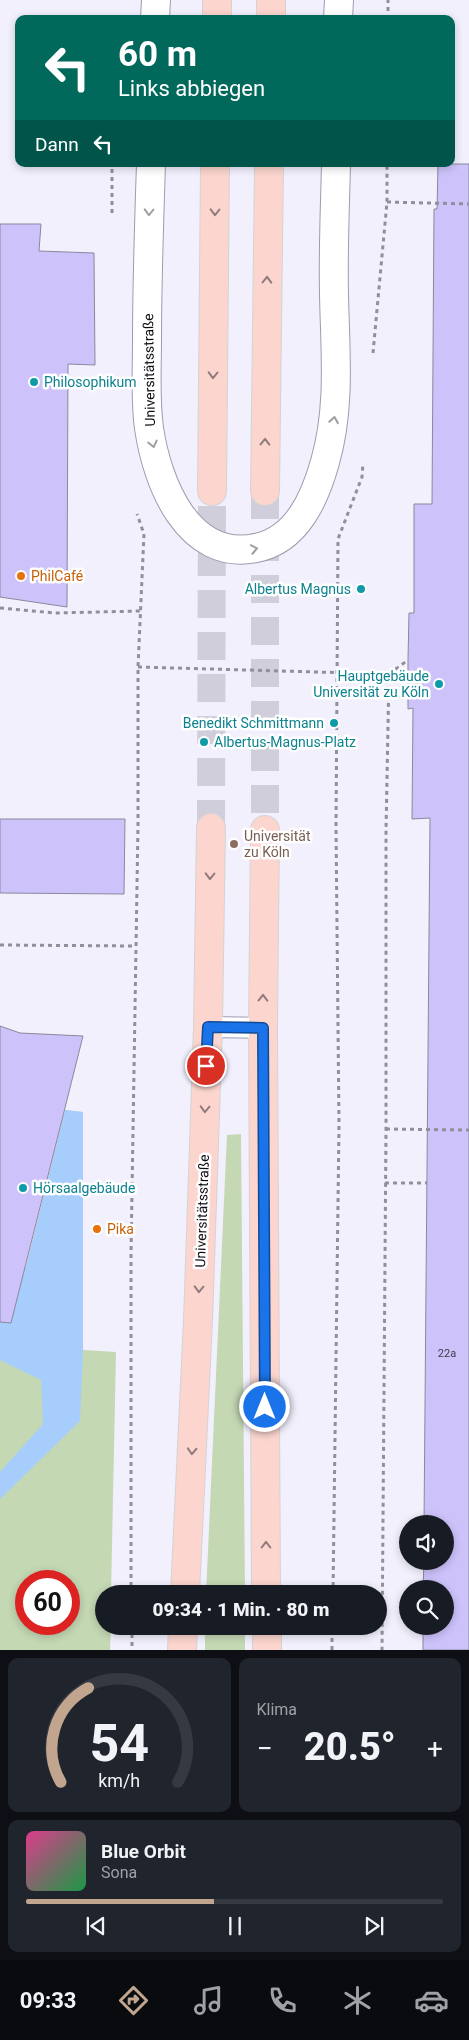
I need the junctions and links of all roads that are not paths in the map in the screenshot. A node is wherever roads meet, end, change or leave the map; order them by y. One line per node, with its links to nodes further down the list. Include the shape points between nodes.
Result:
1 (156, 0): 5 (street)
2 (217, 0): 6 (main road)
3 (271, 0): 7 (main road)
4 (339, 0): 8 (street)
5 (155, 15)
6 (217, 15)
7 (271, 15)
8 (338, 15)
9 (151, 167): 12 (street, Universitätsstraße, one-way to 12, via 147,382 153,448 182,519 194,533 228,549 245,550 263,547 293,528 304,514 329,448 336,398)
10 (216, 167): 13 (main road, one-way to 13)
11 (269, 167): 14 (main road, one-way to 11)
12 (336, 167)
13 (212, 491)
14 (264, 491)
15 (211, 828): 17 (main road, Universitätsstraße, one-way to 17)
16 (265, 830): 18 (main road, one-way to 16)
17 (208, 1027): 18 (lane); 19 (main road, Universitätsstraße, one-way to 19)
18 (263, 1028): 20 (main road, one-way to 18)
19 (185, 1585)
20 (266, 1585)
21 (183, 1635): 23 (main road)
22 (266, 1635): 24 (main road)
23 (182, 1650)
24 (267, 1650)

